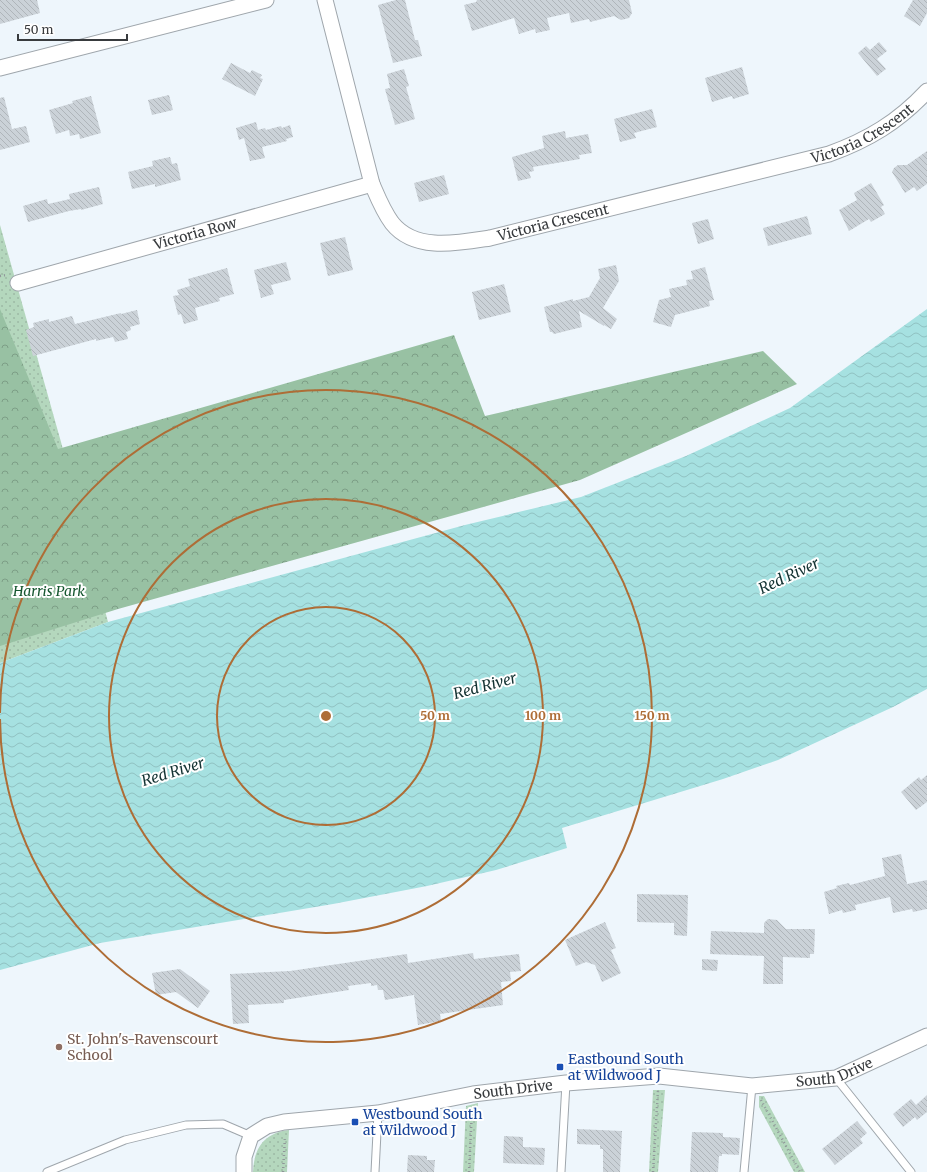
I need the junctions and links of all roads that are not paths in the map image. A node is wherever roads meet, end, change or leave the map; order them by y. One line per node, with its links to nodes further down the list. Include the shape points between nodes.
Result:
1 (266, 0): 3 (street)
2 (325, 0): 5 (street, Victoria Crescent)
3 (0, 68)
4 (927, 91): 5 (street, Victoria Crescent, via 874,134 853,146 490,238 436,244 403,233 392,224 383,210)
5 (372, 184): 6 (street, Victoria Row)
6 (18, 283)
7 (927, 1036): 8 (street, South Drive)
8 (836, 1078): 10 (street, South Drive); 18 (lane)
9 (566, 1083): 10 (street, South Drive, via 659,1076); 11 (street, South Drive, via 472,1094); 16 (lane)
10 (752, 1086): 17 (lane)
11 (378, 1113): 12 (street, South Drive, via 286,1122 267,1126); 15 (lane)
12 (251, 1136): 13 (lane, via 223,1124 186,1125 125,1140); 14 (street, via 244,1157)
13 (47, 1172)
14 (244, 1172)
15 (375, 1172)
16 (561, 1172)
17 (744, 1172)
18 (911, 1172)

